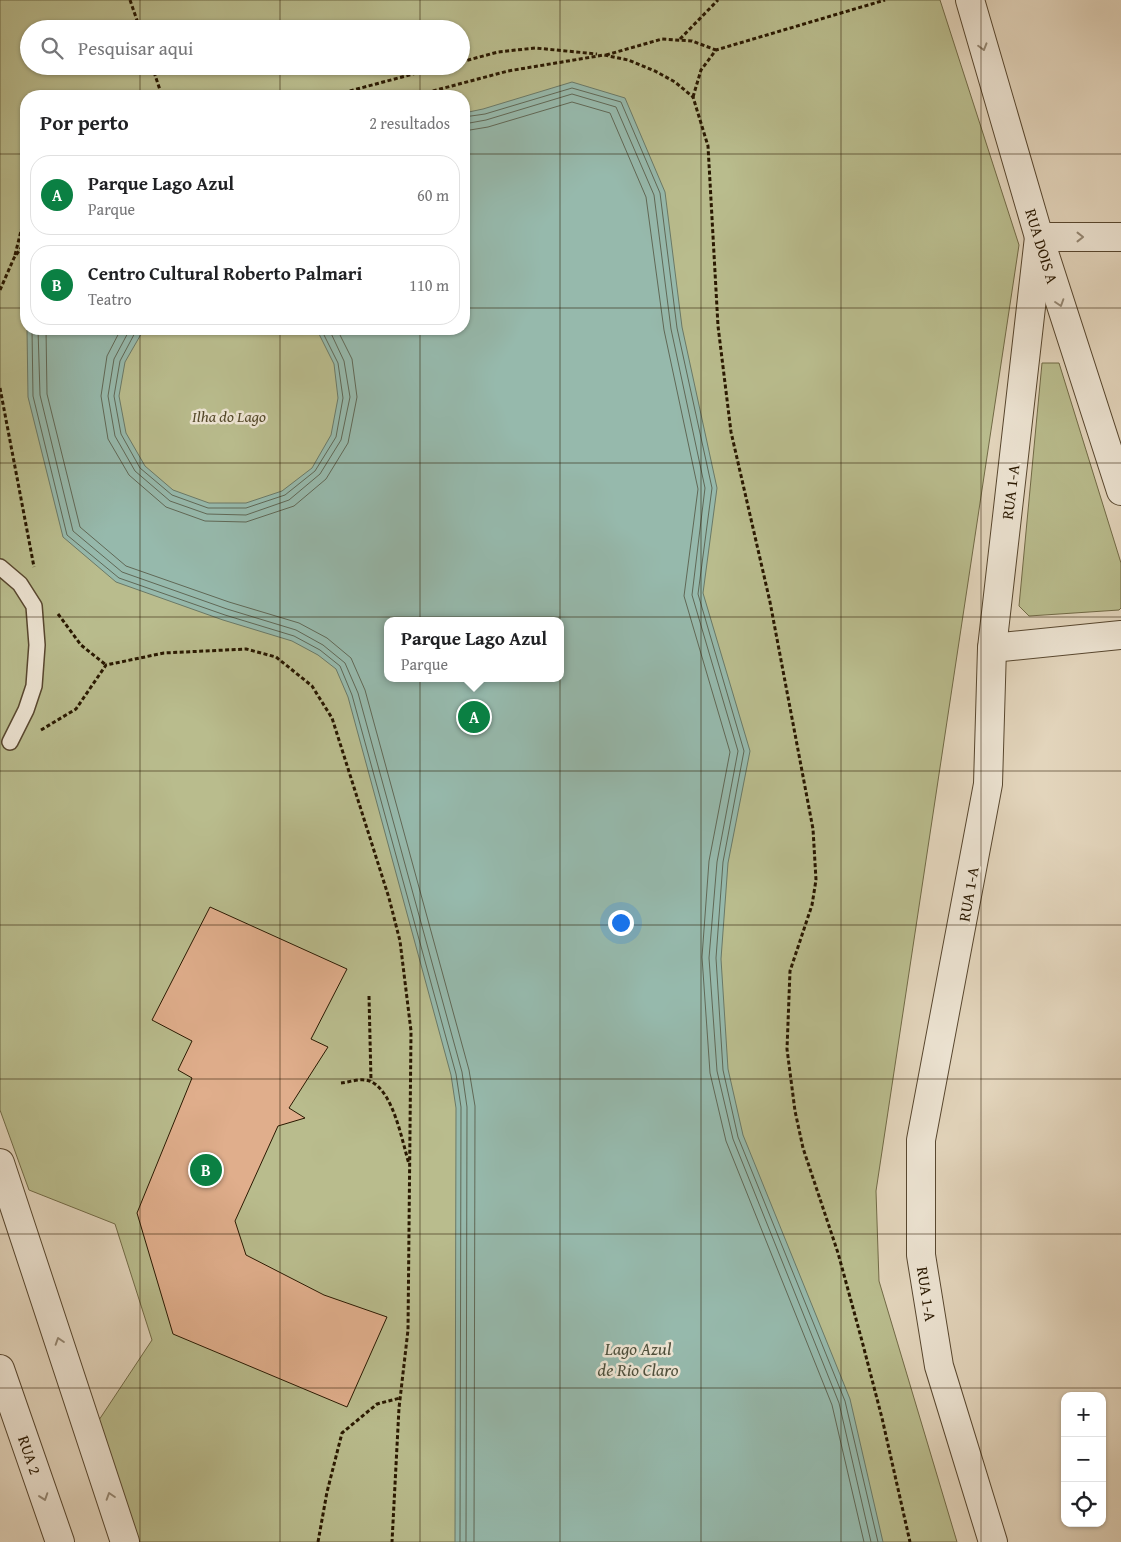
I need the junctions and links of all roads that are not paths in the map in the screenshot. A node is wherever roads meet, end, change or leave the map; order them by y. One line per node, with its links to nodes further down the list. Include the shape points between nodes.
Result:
1 (970, 0): 2 (street, RUA DOIS A, one-way to 2)
2 (1039, 237): 3 (street, one-way to 3); 4 (street, RUA DOIS A, one-way to 4); 7 (street, RUA 1-A)
3 (1121, 237)
4 (1121, 491)
5 (0, 567): 8 (lane, via 20,584 34,606 37,645 34,686)
6 (1121, 634): 7 (street)
7 (992, 648): 13 (street, RUA 1-A, via 988,784 921,1140 921,1255 939,1366)
8 (10, 742)
9 (0, 1163): 12 (street, one-way to 9)
10 (0, 1368): 11 (street, RUA 2, one-way to 11)
11 (60, 1542)
12 (125, 1542)
13 (993, 1542)

